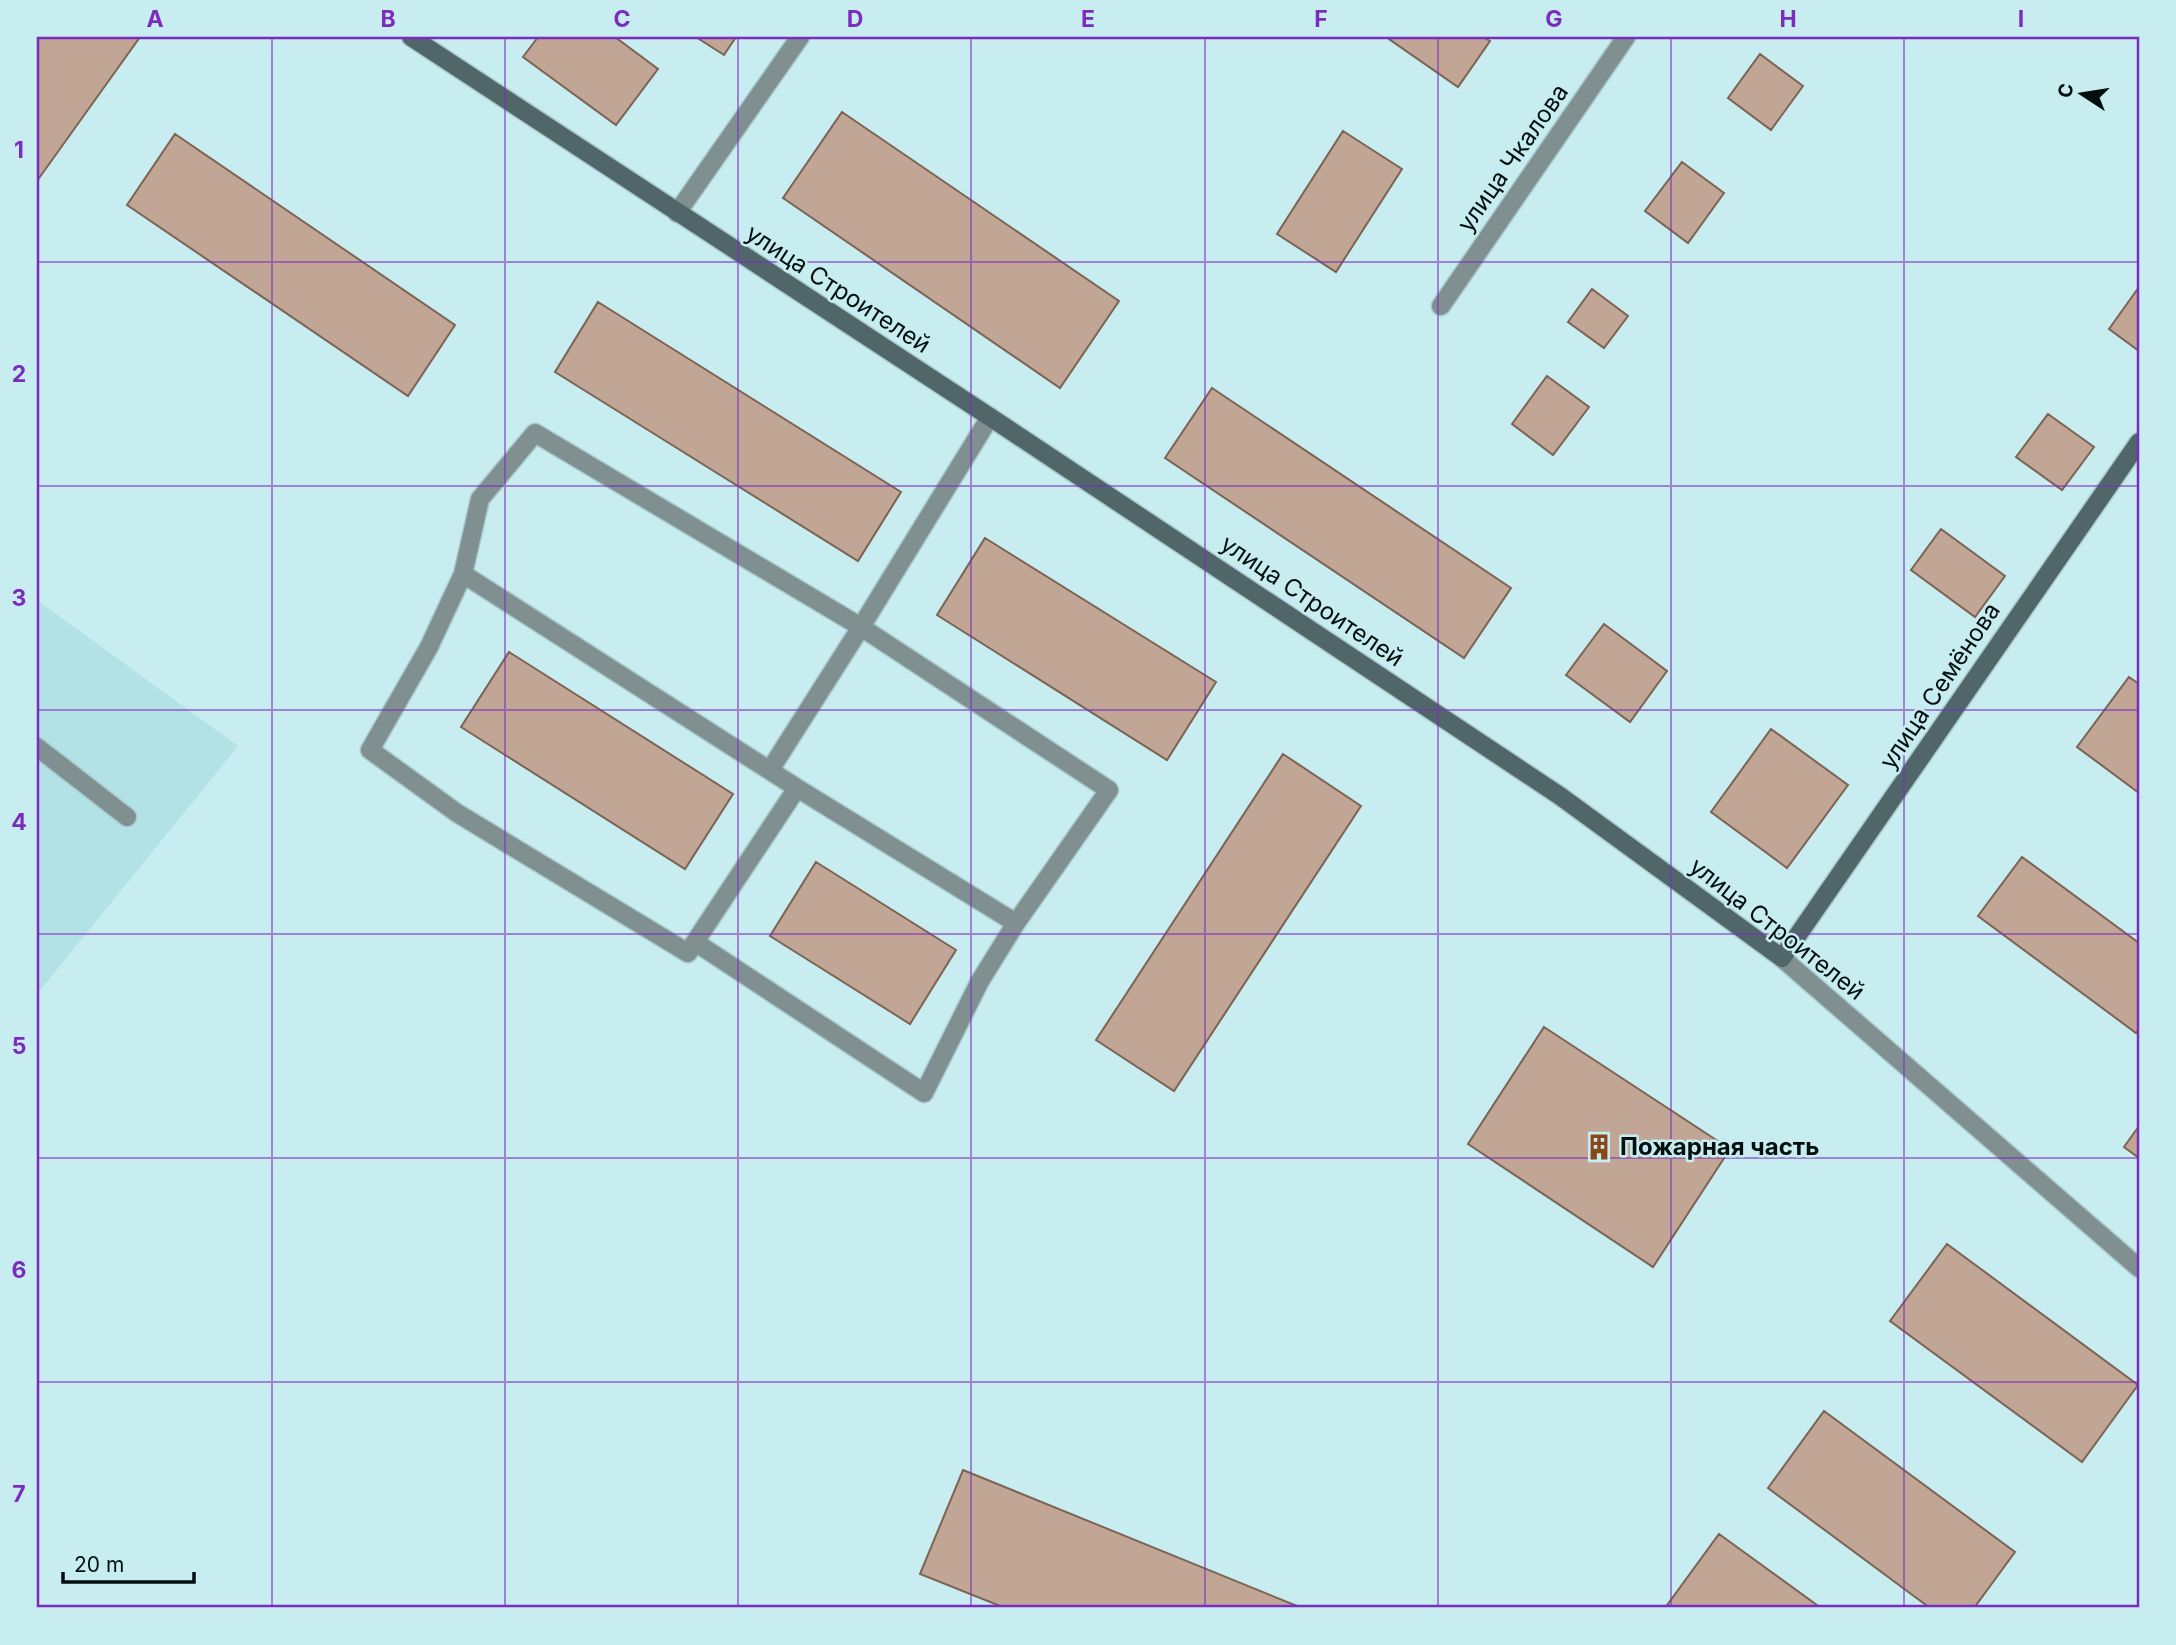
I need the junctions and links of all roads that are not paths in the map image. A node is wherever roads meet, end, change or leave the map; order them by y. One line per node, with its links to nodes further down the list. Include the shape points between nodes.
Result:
1 (411, 37): 4 (street, улица Строителей)
2 (800, 37): 4 (street)
3 (1626, 37): 5 (street, улица Чкалова)
4 (677, 213): 6 (street, улица Строителей)
5 (1441, 306)
6 (990, 417): 9 (street); 16 (street, улица Строителей, via 1560,796)
7 (2139, 442): 16 (street, улица Семёнова)
8 (463, 575): 9 (street, via 480,499 535,433); 11 (street); 15 (street, via 429,647 370,750 457,813 688,953)
9 (861, 627): 11 (street); 14 (street, via 1109,790)
10 (37, 747): 13 (street)
11 (770, 770): 12 (street)
12 (797, 788): 14 (street); 15 (street)
13 (127, 817)
14 (1016, 923): 15 (street, via 980,981 924,1093)
15 (695, 942)
16 (1782, 958): 17 (street, улица Строителей)
17 (2139, 1268)

